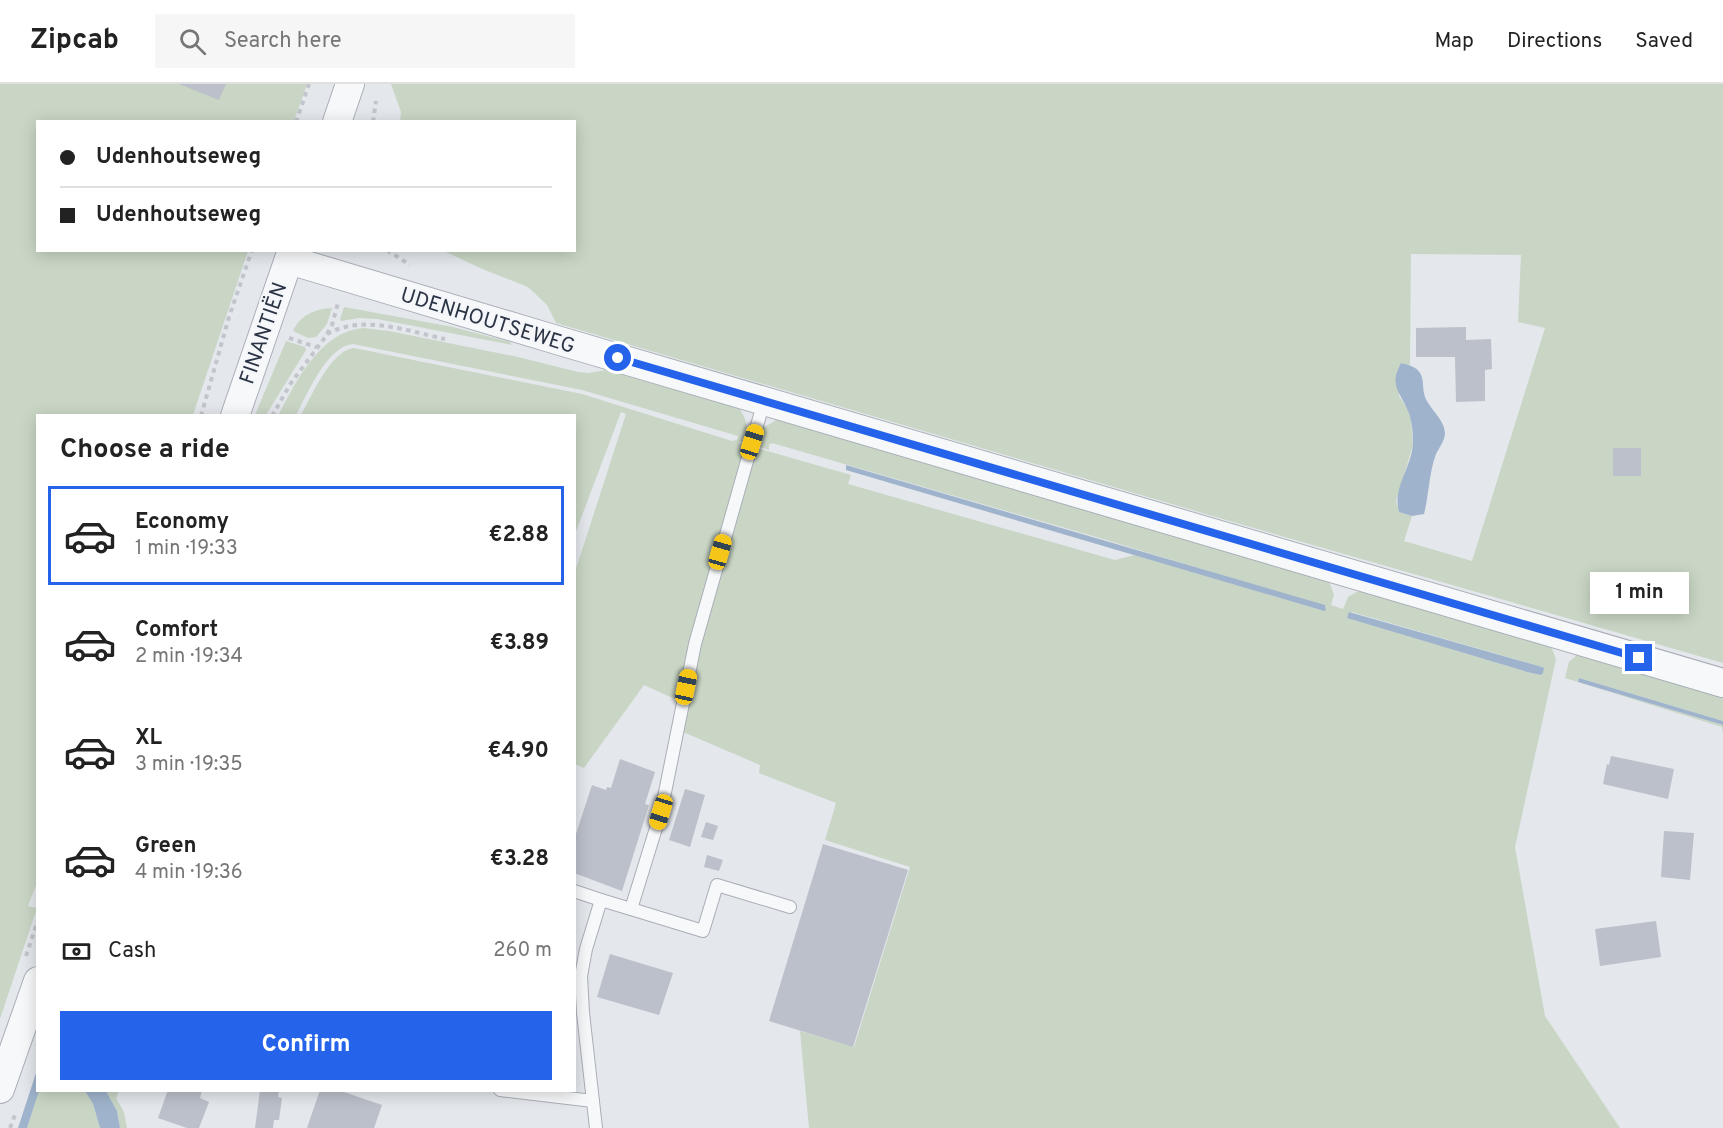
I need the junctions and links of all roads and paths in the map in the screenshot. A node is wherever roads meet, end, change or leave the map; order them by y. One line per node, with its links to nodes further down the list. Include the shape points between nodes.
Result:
1 (309, 84): 3 (path)
2 (350, 84): 4 (street)
3 (297, 120)
4 (338, 120)
5 (251, 252): 9 (path, FINANTIËN)
6 (291, 255): 7 (street, UDENHOUTSEWEG); 10 (street, FINANTIËN)
7 (347, 277): 8 (street, UDENHOUTSEWEG); 11 (path, FINANTIËN, via 332,325)
8 (765, 401): 12 (street, UDENHOUTSEWEG); 16 (lane, via 698,633 661,812)
9 (202, 414)
10 (236, 414)
11 (273, 414)
12 (1723, 683)
13 (576, 892): 14 (lane)
14 (600, 900): 16 (lane); 20 (lane, via 581,976)
15 (790, 907): 16 (lane, via 717,885 703,931)
16 (631, 909)
17 (36, 987): 18 (street)
18 (0, 1089)
19 (517, 1092): 20 (lane)
20 (593, 1101): 21 (lane)
21 (596, 1128)

